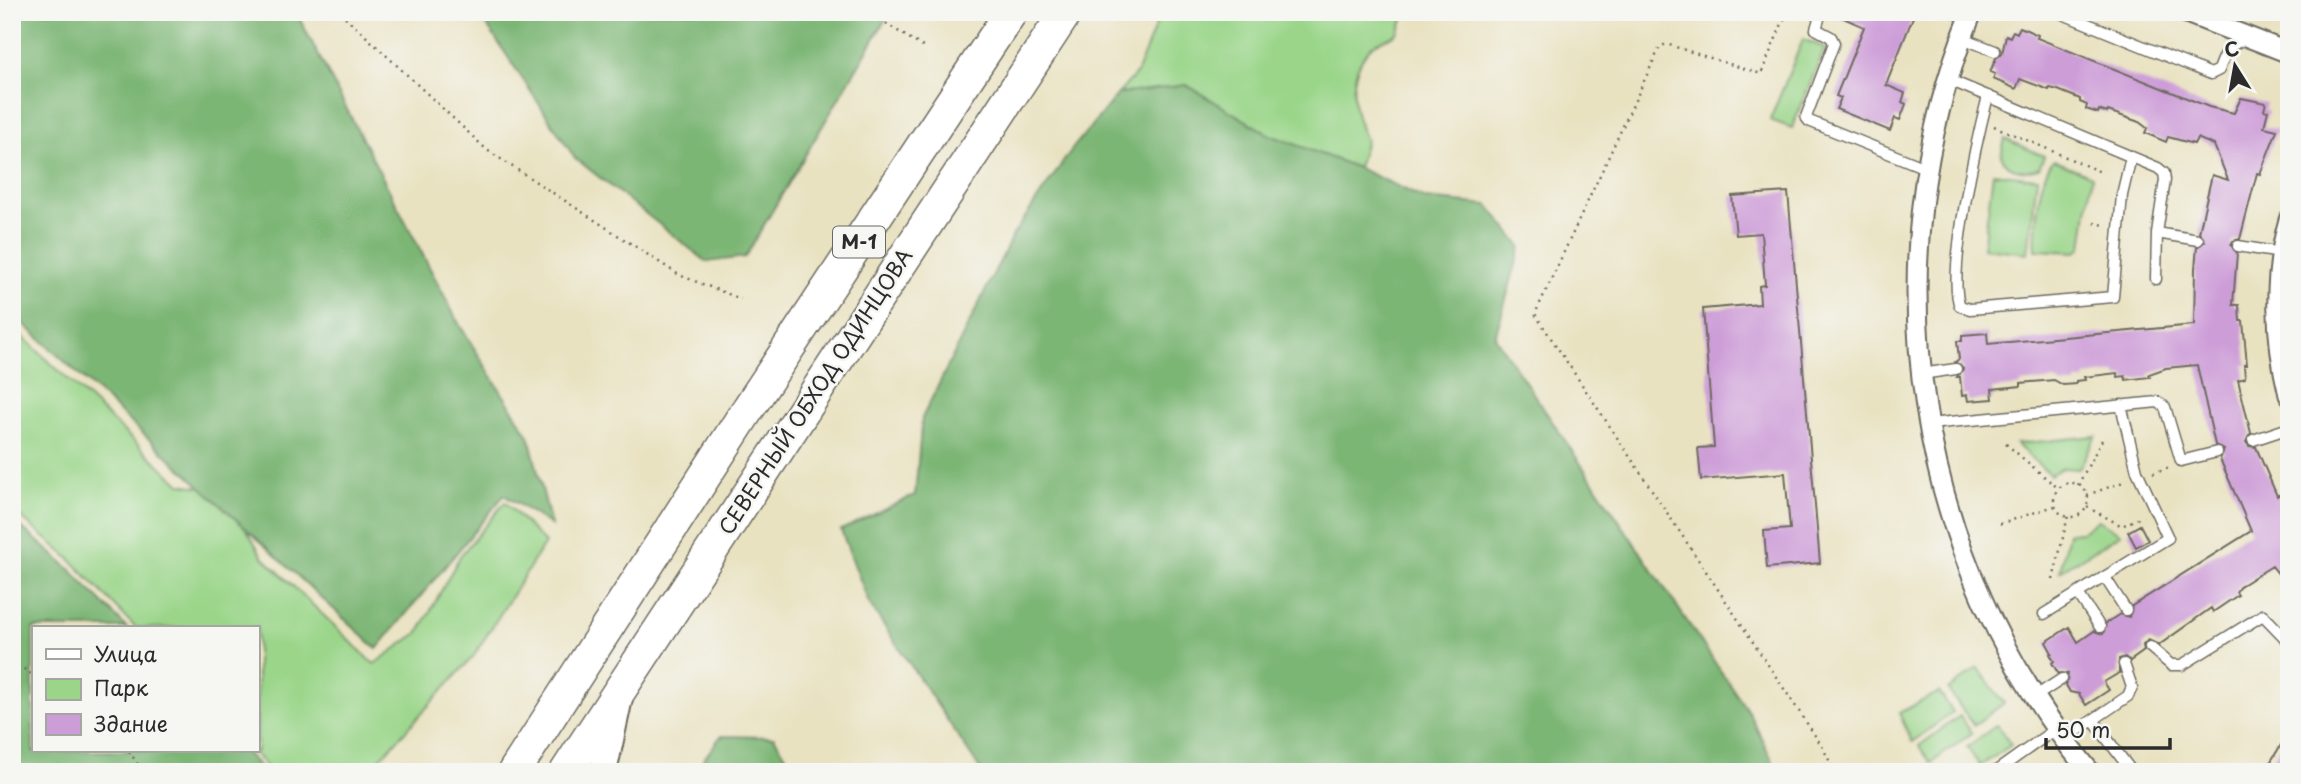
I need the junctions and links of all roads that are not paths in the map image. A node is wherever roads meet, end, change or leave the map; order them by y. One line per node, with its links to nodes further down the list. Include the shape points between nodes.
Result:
1 (1011, 12): 41 (highway, М-1)
2 (1066, 12): 38 (highway, СЕВЕРНЫЙ ОБХОД ОДИНЦОВА / М-1)
3 (1821, 12): 14 (lane, via 1816,29 1834,43 1806,117)
4 (2058, 12): 8 (lane, via 2211,74 2232,44)
5 (2184, 12): 8 (street)
6 (1965, 15): 7 (street)
7 (1962, 38): 9 (lane); 11 (street)
8 (2252, 38): 10 (street)
9 (1995, 51)
10 (2289, 53)
11 (1947, 78): 12 (lane); 14 (street)
12 (1988, 96): 13 (lane); 13 (lane, via 1966,198 1959,260 1960,306 1970,309 2113,297 2120,205)
13 (2131, 157): 16 (lane, via 2164,173)
14 (1928, 169): 22 (street, via 1916,261)
15 (2289, 220): 19 (street)
16 (2157, 233): 17 (lane); 20 (lane)
17 (2198, 240)
18 (2238, 246): 19 (lane)
19 (2281, 253): 23 (street, via 2279,324)
20 (2155, 279)
21 (1956, 369): 22 (lane)
22 (1921, 374): 25 (street)
23 (2289, 395)
24 (2121, 405): 25 (lane); 28 (lane, via 2162,403 2180,460); 29 (lane, via 2140,477 2168,538)
25 (1929, 424): 39 (street, via 1966,558 2006,647)
26 (2289, 428): 27 (lane)
27 (2253, 440)
28 (2217, 452)
29 (2106, 579): 30 (lane); 31 (lane)
30 (2080, 595): 32 (lane); 33 (lane)
31 (2126, 610)
32 (2044, 614)
33 (2100, 627)
34 (2289, 642): 35 (lane, via 2263,615 2182,665 2171,665)
35 (2150, 647)
36 (2124, 664): 40 (lane, via 2131,692)
37 (2062, 679): 39 (lane)
38 (621, 689): 46 (highway, СЕВЕРНЫЙ ОБХОД ОДИНЦОВА / М-1); 47 (main road, М-1)
39 (2036, 696): 42 (street)
40 (2093, 720): 42 (lane); 50 (lane)
41 (539, 731): 44 (main road, М-1); 45 (highway, М-1)
42 (2061, 734): 43 (lane); 49 (street)
43 (2007, 768): 48 (lane)
44 (506, 772)
45 (514, 772)
46 (566, 772)
47 (603, 772)
48 (1995, 772)
49 (2090, 772)
50 (2132, 772)

